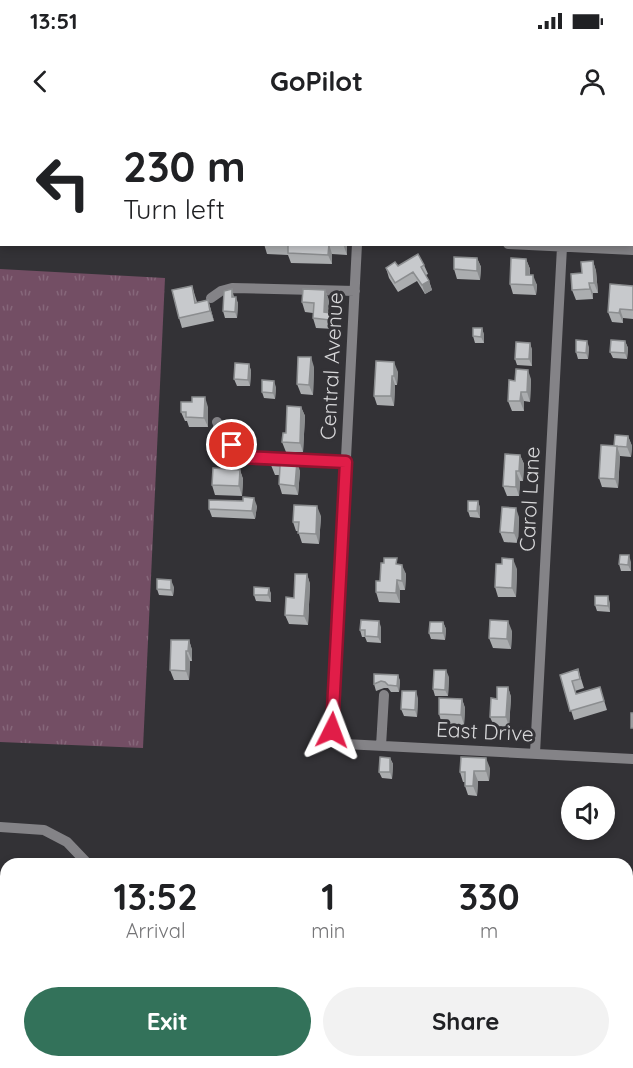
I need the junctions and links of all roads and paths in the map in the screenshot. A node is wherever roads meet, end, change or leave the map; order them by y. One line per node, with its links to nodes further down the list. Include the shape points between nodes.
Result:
1 (357, 246): 5 (street, Central Avenue)
2 (544, 246): 3 (street)
3 (562, 247): 4 (street); 14 (street, Carol Lane)
4 (633, 250)
5 (355, 291): 6 (street, via 232,288); 9 (street, Central Avenue)
6 (211, 298)
7 (217, 422): 8 (street)
8 (241, 457): 9 (street); 10 (street)
9 (346, 462): 12 (street, Central Avenue, via 332,730)
10 (226, 467)
11 (384, 694): 13 (street)
12 (336, 741): 13 (street, East Drive)
13 (381, 746): 14 (street, East Drive)
14 (535, 753): 15 (street, East Drive)
15 (633, 759)
16 (0, 827): 17 (street, via 44,830 67,842)
17 (82, 858)

